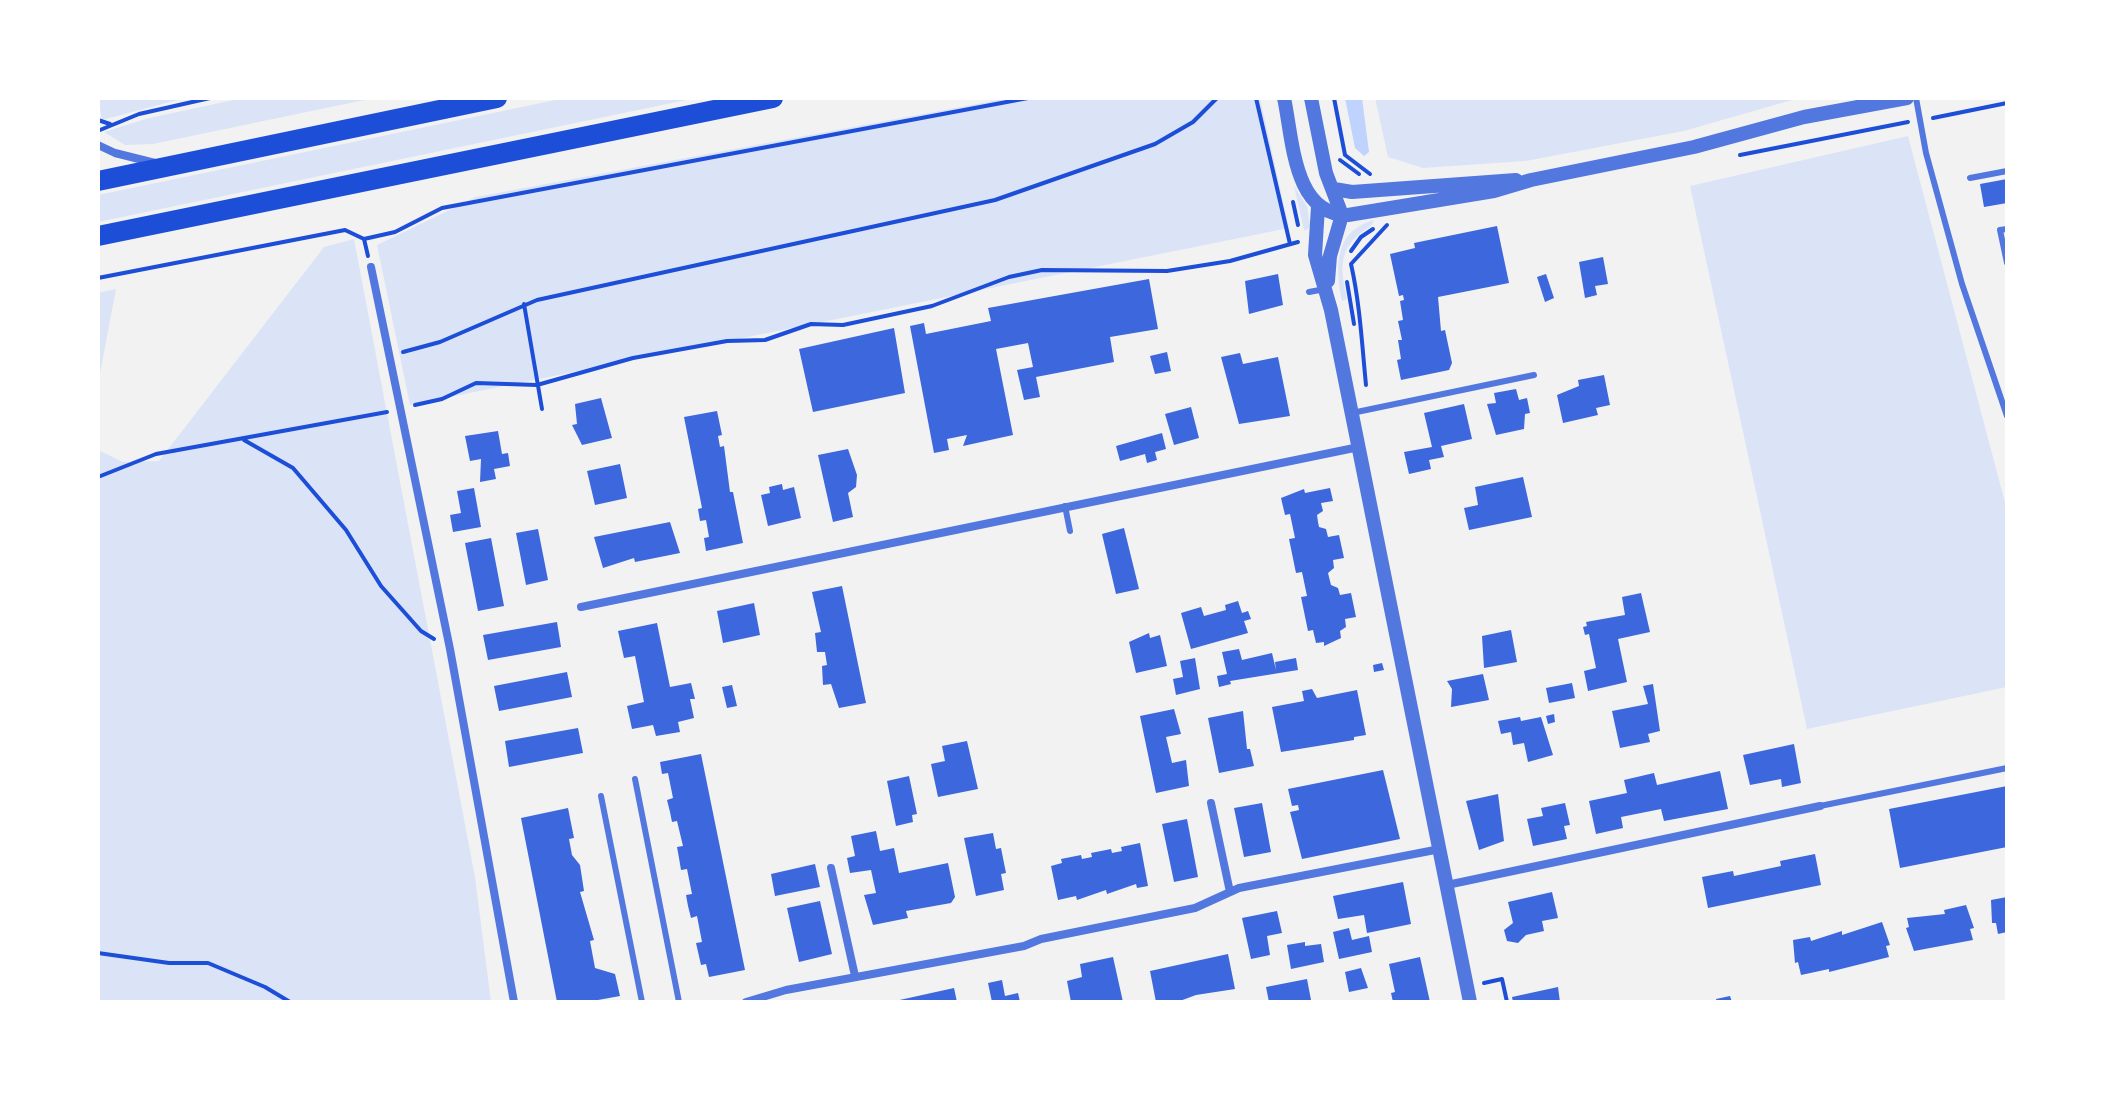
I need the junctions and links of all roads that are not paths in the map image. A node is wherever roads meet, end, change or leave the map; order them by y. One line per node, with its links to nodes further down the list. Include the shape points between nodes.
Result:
1 (497, 98): 8 (main road)
2 (773, 98): 17 (main road)
3 (1284, 98): 14 (street, via 1303,183)
4 (1311, 98): 13 (street)
5 (1907, 98): 11 (street)
6 (1916, 98): 24 (lane, via 1969,309)
7 (98, 145): 8 (street)
8 (167, 166): 12 (main road)
9 (2007, 171): 10 (lane)
10 (1970, 178)
11 (1531, 180): 13 (street); 15 (street, via 1494,191)
12 (98, 181)
13 (1334, 189): 15 (street)
14 (1318, 207): 15 (street); 20 (street, via 1315,255)
15 (1342, 215): 20 (street)
16 (2007, 229): 18 (lane, via 2000,230)
17 (98, 236)
18 (2007, 263)
19 (371, 267): 39 (street, via 450,649)
20 (1327, 289): 21 (lane); 23 (street)
21 (1309, 292)
22 (1534, 375): 23 (lane)
23 (1352, 413): 25 (street)
24 (2007, 416)
25 (1359, 447): 26 (street); 34 (street)
26 (1065, 506): 27 (lane); 28 (street)
27 (1070, 531)
28 (581, 607)
29 (2007, 768): 33 (lane)
30 (635, 779): 41 (lane)
31 (601, 796): 40 (lane)
32 (1211, 803): 37 (street)
33 (1820, 806): 36 (street)
34 (1440, 849): 36 (street); 37 (street)
35 (831, 868): 38 (street)
36 (1447, 885): 43 (street)
37 (1230, 892): 38 (street, via 1195,908)
38 (855, 976): 42 (street)
39 (514, 1002)
40 (642, 1002)
41 (679, 1002)
42 (746, 1002)
43 (1470, 1002)

